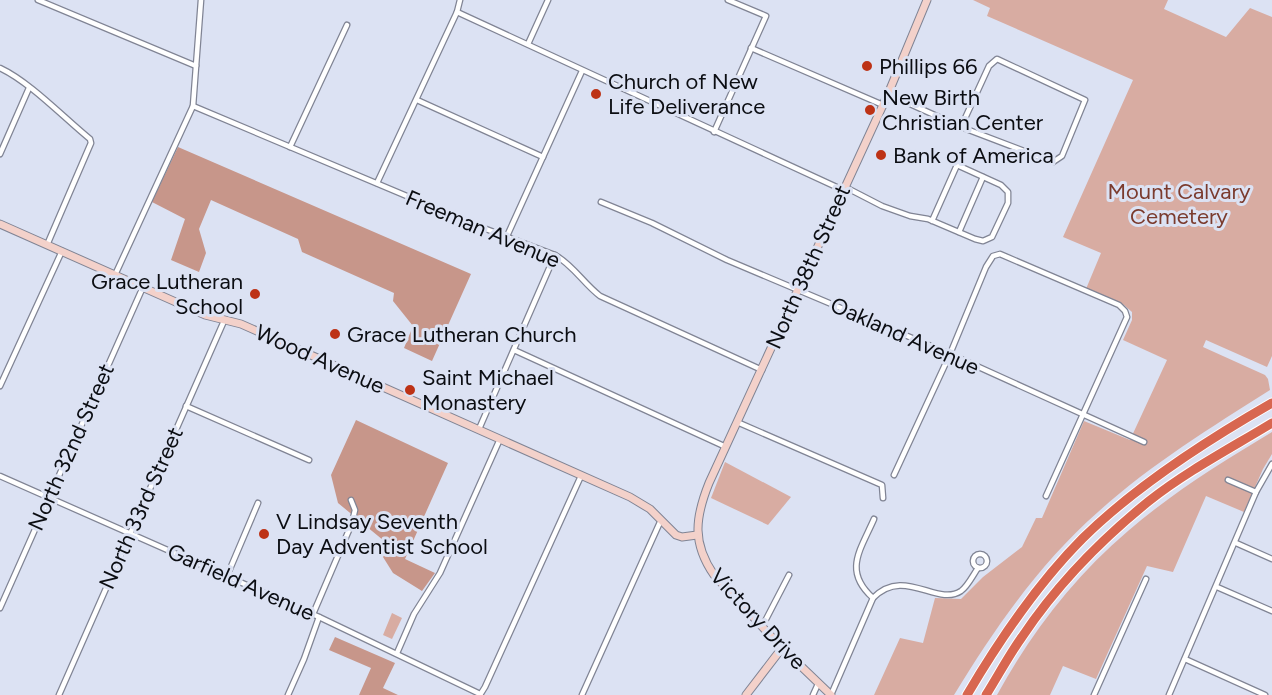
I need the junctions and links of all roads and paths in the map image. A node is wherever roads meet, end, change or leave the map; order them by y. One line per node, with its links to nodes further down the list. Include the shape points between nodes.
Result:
1 (38, 0): 11 (street)
2 (201, 0): 11 (street)
3 (460, 0): 7 (street)
4 (548, 0): 9 (street)
5 (728, 0): 10 (street, via 766,16)
6 (927, 0): 15 (street, North 38th Street)
7 (457, 12): 9 (street); 16 (street)
8 (346, 25): 21 (street)
9 (528, 44): 13 (street)
10 (752, 48): 17 (street); 20 (street)
11 (196, 66): 18 (street)
12 (0, 68): 14 (street)
13 (582, 71): 20 (street); 23 (street)
14 (29, 88): 22 (street); 32 (street, via 92,143)
15 (888, 94): 17 (street, North 38th Street); 19 (street)
16 (417, 100): 23 (street); 25 (street)
17 (883, 105): 26 (street, North 38th Street)
18 (193, 106): 21 (street, Freeman Avenue); 35 (street)
19 (961, 126): 19 (street, via 989,66 997,59 1085,100 1062,156 1053,162)
20 (714, 132): 26 (street)
21 (290, 147): 25 (street, Freeman Avenue)
22 (0, 154)
23 (543, 157): 31 (street)
24 (983, 177): 28 (street, via 956,167); 30 (street); 30 (street, via 1005,188 1008,203 990,240)
25 (377, 183): 31 (street, Freeman Avenue)
26 (843, 190): 28 (street); 37 (street, North 38th Street)
27 (601, 202): 37 (street, Oakland Avenue)
28 (932, 221): 30 (street)
29 (0, 224): 32 (street, Wood Avenue)
30 (959, 232)
31 (507, 236): 34 (street, Freeman Avenue)
32 (47, 245): 33 (street, Wood Avenue)
33 (62, 251): 35 (street, Wood Avenue); 42 (street)
34 (555, 255): 39 (street); 41 (street, Freeman Avenue, via 600,296)
35 (115, 275): 36 (street, Wood Avenue)
36 (143, 287): 38 (street, Wood Avenue); 59 (street, North 32nd Street)
37 (798, 290): 40 (street, Oakland Avenue); 41 (street, North 38th Street)
38 (224, 321): 44 (street, North 33rd Street); 48 (street, Wood Avenue, via 241,324)
39 (514, 350): 48 (street); 51 (street)
40 (950, 354): 45 (street, Oakland Avenue); 45 (street, via 983,274 993,256 1000,254 1122,307 1127,317); 54 (street)
41 (762, 370): 46 (street, North 38th Street)
42 (0, 386)
43 (1269, 405): 92 (highway, via 1191,454 1084,538 1033,594)
44 (186, 406): 52 (street); 66 (street, North 33rd Street)
45 (1083, 416): 50 (street, Oakland Avenue); 60 (street)
46 (737, 422): 51 (street, North 38th Street); 61 (street, via 882,485)
47 (1272, 423): 93 (highway, via 1151,500 1109,536 1060,588 1023,636)
48 (479, 429): 49 (street, Wood Avenue)
49 (500, 439): 56 (street, Wood Avenue); 82 (street, via 440,573)
50 (1144, 442)
51 (726, 447): 67 (street, North 38th Street, via 703,499)
52 (309, 460)
53 (1271, 466): 58 (street)
54 (894, 475)
55 (0, 476): 59 (street, Garfield Avenue)
56 (581, 476): 65 (street, Wood Avenue, via 639,502); 87 (street)
57 (1228, 480): 58 (street)
58 (1256, 492): 68 (street)
59 (49, 496): 66 (street, Garfield Avenue); 76 (street, North 32nd Street)
60 (1046, 496)
61 (883, 498)
62 (351, 500): 78 (street, via 355,510 352,523)
63 (258, 503): 72 (street)
64 (874, 519): 75 (street, via 856,568 863,589)
65 (661, 520): 67 (street, Wood Avenue, via 676,535); 88 (street)
66 (131, 533): 72 (street, Garfield Avenue); 85 (street, North 33rd Street)
67 (697, 535): 80 (street, Victory Drive, via 708,566)
68 (1236, 543): 69 (street); 74 (street)
69 (1272, 559)
70 (978, 568): 75 (street, via 961,591 952,594 900,585 889,586)
71 (789, 575): 80 (street)
72 (227, 576): 78 (street, Garfield Avenue)
73 (1146, 579): 94 (street)
74 (1216, 587): 77 (street); 83 (street)
75 (873, 598): 91 (street)
76 (0, 608)
77 (1272, 611)
78 (313, 614): 79 (street, Garfield Avenue)
79 (319, 617): 82 (street, Garfield Avenue); 86 (street)
80 (762, 627): 81 (street, Victory Drive)
81 (782, 648): 84 (street, Victory Drive); 89 (street)
82 (396, 653): 87 (street, Garfield Avenue)
83 (1185, 659): 95 (street); 96 (street)
84 (818, 684): 90 (street); 91 (street, Victory Drive)
85 (59, 695)
86 (288, 695)
87 (480, 695)
88 (582, 695)
89 (746, 695)
90 (813, 695)
91 (831, 695)
92 (967, 695)
93 (986, 695)
94 (1094, 695)
95 (1169, 695)
96 (1266, 695)

